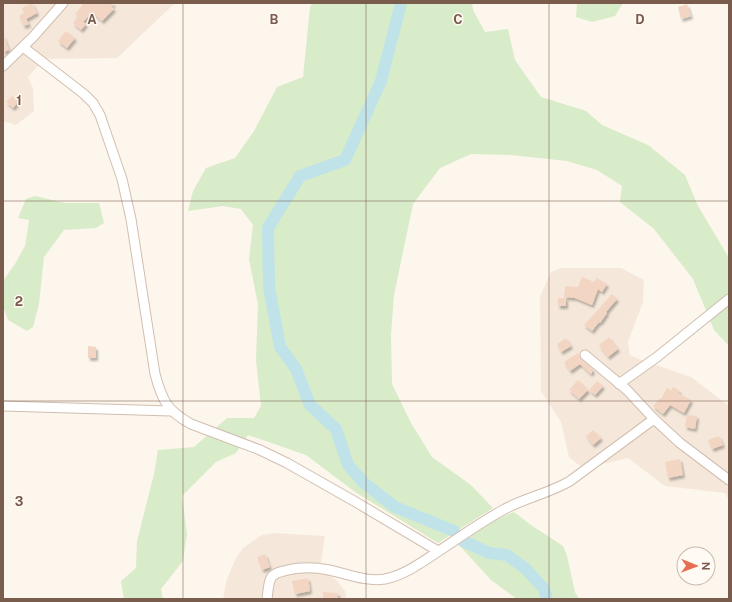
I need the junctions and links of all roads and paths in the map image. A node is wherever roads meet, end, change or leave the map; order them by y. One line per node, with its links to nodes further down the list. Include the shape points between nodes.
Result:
1 (63, 3): 2 (street)
2 (23, 47): 3 (street); 8 (street, via 84,94 100,115 122,179 155,374 159,390)
3 (3, 66)
4 (729, 299): 6 (street)
5 (585, 355): 6 (street)
6 (619, 384): 9 (street)
7 (3, 406): 8 (street)
8 (171, 411): 11 (street, via 192,424 260,450 287,464)
9 (654, 419): 10 (street, via 680,443); 11 (street, via 570,482 505,509)
10 (729, 480)
11 (438, 551): 12 (street, via 400,574 384,579 364,579 320,568 278,573 271,577)
12 (267, 599)

